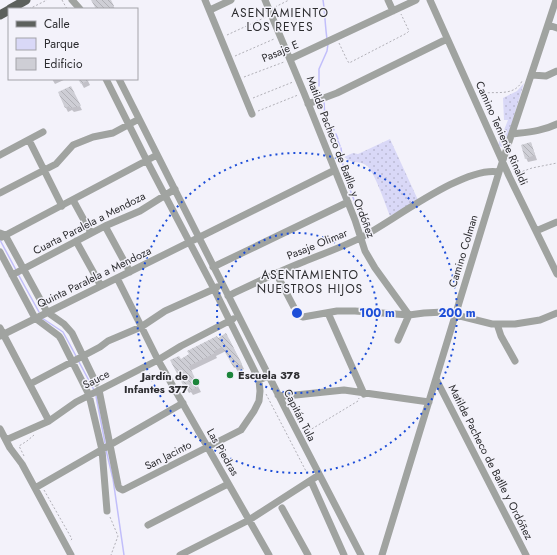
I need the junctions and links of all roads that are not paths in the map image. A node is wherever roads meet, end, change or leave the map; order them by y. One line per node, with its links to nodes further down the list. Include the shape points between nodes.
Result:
1 (26, 0): 10 (main road)
2 (72, 0): 11 (street)
3 (205, 0): 12 (street)
4 (231, 0): 12 (street)
5 (265, 0): 17 (street, Matilde Pacheco de Batlle y Ordóñez)
6 (388, 0): 13 (street)
7 (416, 0): 13 (street, Pasaje E)
8 (430, 0): 16 (street, Camino Teniente Rinaldi)
9 (556, 0): 14 (street, Camino Colman)
10 (11, 8)
11 (79, 8)
12 (210, 10): 28 (street)
13 (396, 10): 17 (street, Pasaje E)
14 (548, 25): 15 (street); 19 (street, Camino Colman)
15 (557, 28)
16 (447, 39): 26 (street, via 337,93); 40 (street, Camino Teniente Rinaldi)
17 (290, 59): 26 (street, Matilde Pacheco de Batlle y Ordóñez)
18 (557, 71): 19 (street, via 546,76)
19 (532, 76): 33 (street, Camino Colman)
20 (106, 80): 22 (street)
21 (120, 80): 22 (street, Capitán Tula); 23 (street, Capitán Tula)
22 (110, 87): 24 (street)
23 (126, 92): 24 (street); 25 (street, Capitán Tula)
24 (116, 98): 27 (street)
25 (132, 104): 27 (street); 29 (street, Capitán Tula)
26 (308, 104): 41 (street, Matilde Pacheco de Batlle y Ordóñez)
27 (122, 110): 31 (street)
28 (252, 114)
29 (139, 119): 31 (street); 34 (street, Capitán Tula)
30 (557, 124): 33 (street, via 548,129)
31 (129, 125): 36 (street); 42 (street, via 113,133 73,145 56,164)
32 (43, 132): 35 (street)
33 (512, 134): 40 (street, Camino Colman)
34 (149, 138): 36 (street); 38 (street, Capitán Tula)
35 (29, 140): 37 (street); 42 (street)
36 (138, 143): 39 (street)
37 (0, 155)
38 (157, 155): 39 (street); 44 (street, Capitán Tula)
39 (147, 161): 46 (street); 47 (street)
40 (502, 162): 43 (street, Camino Colman); 52 (street, Camino Teniente Rinaldi)
41 (335, 170): 48 (street, Matilde Pacheco de Batlle y Ordóñez); 55 (street, Quinta Paralela a Mendoza)
42 (44, 171): 45 (street); 49 (street)
43 (499, 172): 56 (street, Pasaje Olimar, via 487,171 464,178); 74 (street, Camino Colman)
44 (174, 190): 46 (street, Cuarta Paralela a Mendoza); 55 (street, Capitán Tula)
45 (0, 193)
46 (165, 196): 51 (street, Cuarta Paralela a Mendoza, via 140,211); 58 (street)
47 (73, 200): 49 (street); 53 (street)
48 (348, 202): 56 (street, Matilde Pacheco de Batlle y Ordóñez); 60 (street)
49 (62, 206): 54 (street)
50 (557, 222): 52 (street)
51 (105, 226): 53 (street, Cuarta Paralela a Mendoza); 62 (street)
52 (536, 231): 64 (street, Camino Teniente Rinaldi)
53 (91, 233): 57 (street, Cuarta Paralela a Mendoza)
54 (2, 235): 61 (street)
55 (198, 237): 58 (street, Quinta Paralela a Mendoza); 60 (street, Capitán Tula)
56 (361, 238): 63 (street, Pasaje Olimar); 75 (street, Matilde Pacheco de Batlle y Ordóñez, via 369,259)
57 (76, 241): 61 (street, Cuarta Paralela a Mendoza); 68 (street)
58 (189, 242): 62 (street, Quinta Paralela a Mendoza); 69 (street)
59 (0, 252): 65 (street)
60 (213, 267): 67 (street, Capitán Tula)
61 (23, 269): 65 (street, Cuarta Paralela a Mendoza); 71 (street)
62 (130, 272): 66 (street, Quinta Paralela a Mendoza)
63 (276, 273): 70 (street, Pasaje Olimar); 72 (street, via 298,315 303,317)
64 (557, 274)
65 (12, 275): 77 (street)
66 (117, 278): 68 (street, Quinta Paralela a Mendoza); 80 (street, Las Piedras)
67 (222, 284): 69 (street); 70 (street, Capitán Tula)
68 (101, 286): 71 (street, Quinta Paralela a Mendoza)
69 (214, 289): 78 (street); 80 (street, via 165,311)
70 (228, 296): 76 (street, Capitán Tula)
71 (47, 312): 77 (street, Quinta Paralela a Mendoza); 83 (street, via 68,328)
72 (328, 313): 75 (street, via 355,311); 92 (street)
73 (557, 313): 79 (street, via 540,320)
74 (455, 314): 75 (street, via 432,312); 79 (street); 88 (street, Camino Colman)
75 (410, 315): 82 (street)
76 (238, 316): 78 (street, Sauce); 87 (street, Capitán Tula)
77 (35, 318): 81 (street, Quinta Paralela a Mendoza); 86 (street, via 59,336)
78 (230, 321): 84 (street, Sauce); 89 (street)
79 (497, 324): 85 (street)
80 (141, 327): 83 (street, via 108,341); 84 (street, Las Piedras)
81 (1, 332): 90 (street)
82 (398, 340)
83 (82, 357): 86 (street); 91 (street)
84 (158, 360): 91 (street, Sauce); 96 (street, Las Piedras)
85 (515, 361)
86 (72, 362): 90 (street); 93 (street)
87 (268, 376): 89 (street); 94 (street, Capitán Tula)
88 (436, 379): 95 (street, Camino Colman); 118 (street, Matilde Pacheco de Batlle y Ordóñez)
89 (259, 380): 101 (street, San Jacinto, via 259,401 241,430)
90 (30, 384): 97 (street)
91 (98, 386): 93 (street, Sauce); 100 (street)
92 (362, 393): 94 (street, via 344,390); 95 (street)
93 (89, 395): 97 (street, Sauce); 102 (street)
94 (278, 395): 103 (street, Capitán Tula)
95 (429, 402): 117 (street, Camino Colman)
96 (182, 404): 100 (street); 101 (street, Las Piedras)
97 (49, 421): 99 (street, Sauce)
98 (0, 429): 99 (street)
99 (6, 440): 106 (street)
100 (111, 445): 101 (street, San Jacinto, via 119,488 123,490); 102 (street)
101 (208, 448): 105 (street, Las Piedras)
102 (102, 450): 106 (street); 108 (street)
103 (319, 475): 104 (street); 116 (street, Capitán Tula)
104 (311, 480): 109 (street); 115 (street)
105 (228, 484): 109 (street, Las Piedras); 110 (street)
106 (35, 488): 111 (street)
107 (282, 508): 114 (street)
108 (107, 511)
109 (249, 520): 112 (street); 113 (street, Las Piedras)
110 (148, 525)
111 (71, 555)
112 (180, 555)
113 (269, 555)
114 (308, 555)
115 (344, 555)
116 (361, 555)
117 (382, 555)
118 (526, 555)

